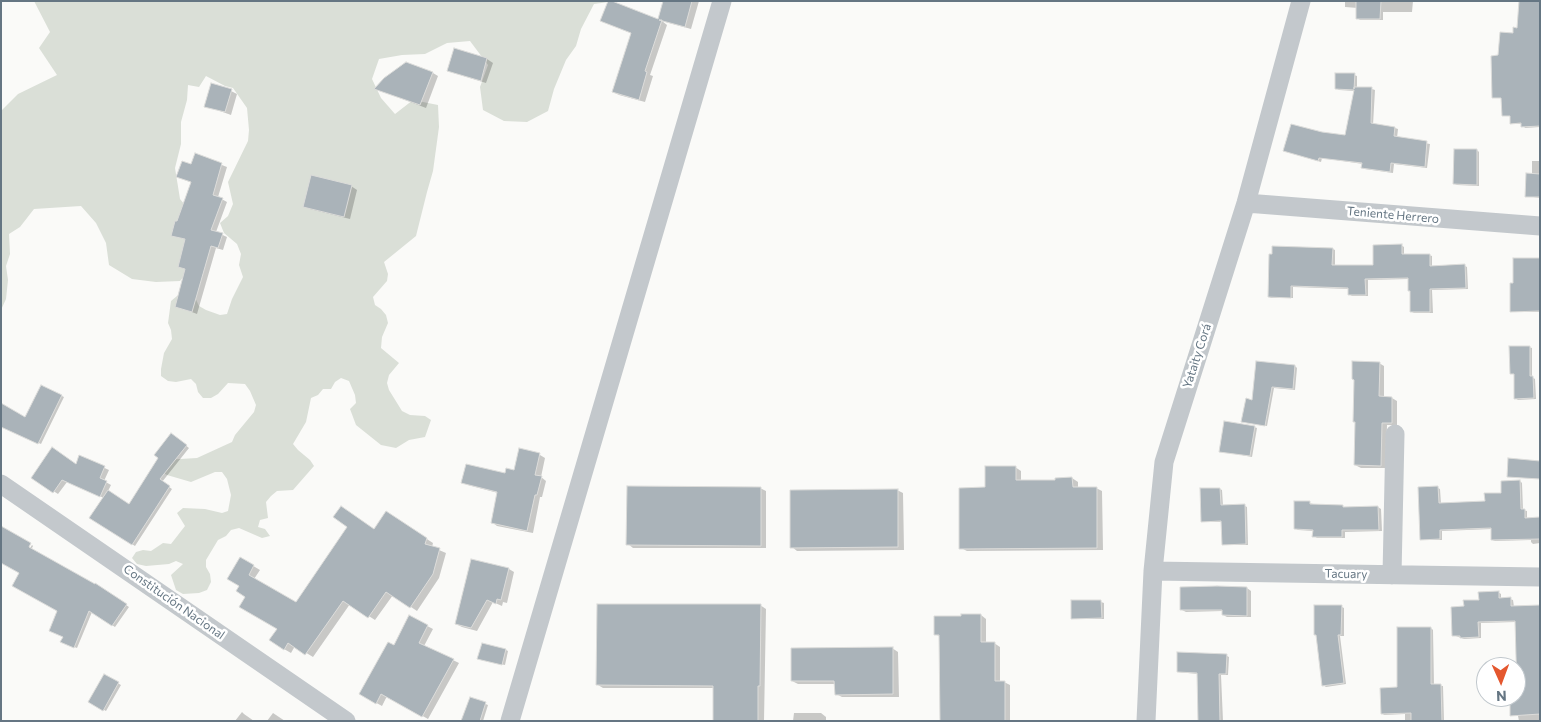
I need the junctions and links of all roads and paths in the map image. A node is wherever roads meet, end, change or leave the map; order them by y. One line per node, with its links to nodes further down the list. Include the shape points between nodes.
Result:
1 (722, 1): 11 (street)
2 (1301, 1): 3 (street, Yataity Corá)
3 (1246, 203): 4 (street, Teniente Herrero); 7 (street, Yataity Corá, via 1164,462)
4 (1540, 226)
5 (1395, 434): 8 (street)
6 (1, 484): 10 (street, Constitución Nacional)
7 (1153, 571): 8 (street, Tacuary); 12 (street, Yataity Corá)
8 (1392, 575): 9 (street, Tacuary)
9 (1540, 577)
10 (346, 721)
11 (510, 721)
12 (1146, 721)

